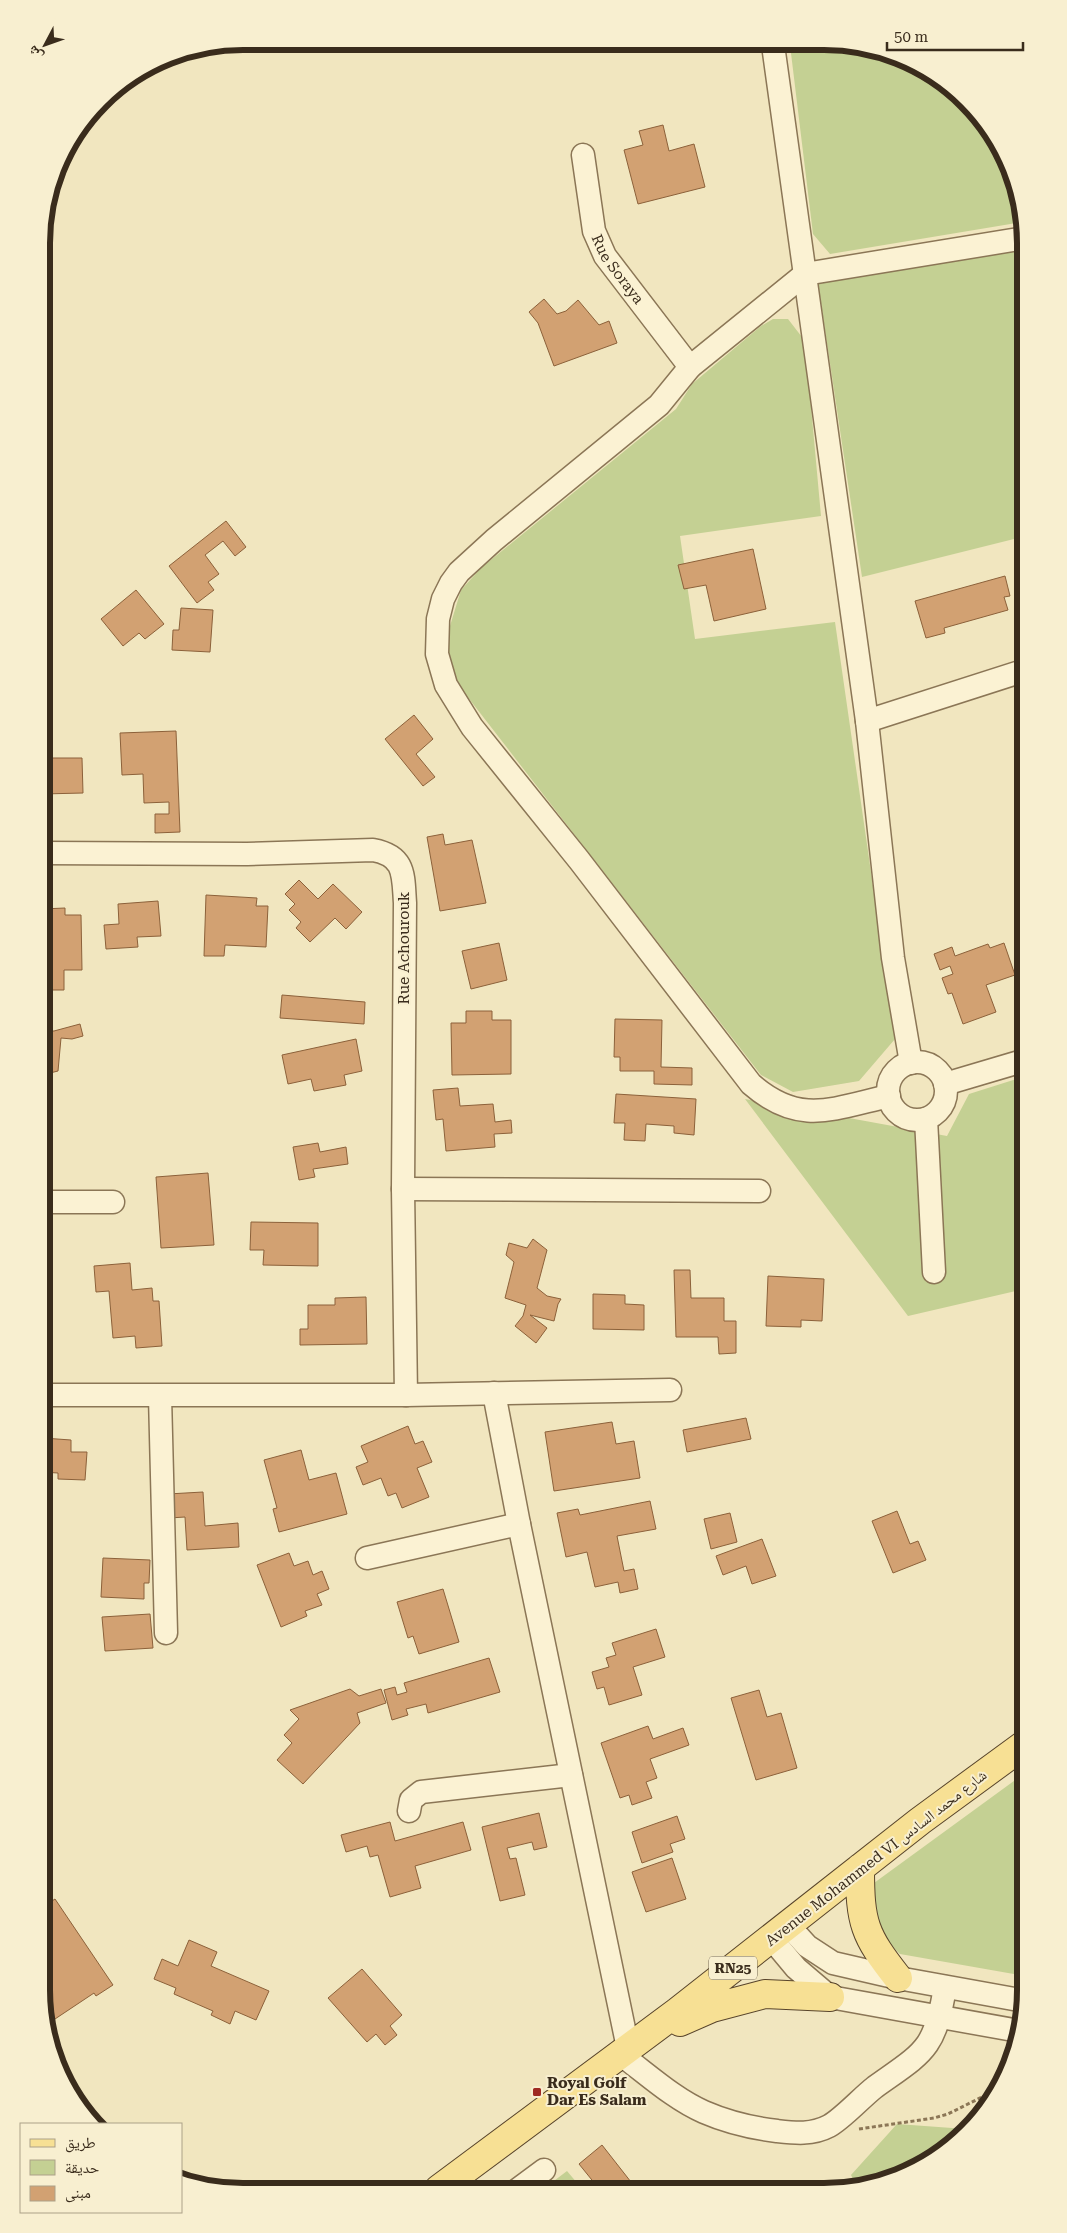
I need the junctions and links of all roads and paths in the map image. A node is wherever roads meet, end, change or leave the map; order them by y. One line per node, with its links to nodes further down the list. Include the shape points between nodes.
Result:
1 (774, 50): 4 (street)
2 (583, 155): 5 (street, Rue Soraya, via 594,231 605,256)
3 (1017, 239): 4 (street)
4 (805, 274): 5 (street); 7 (street)
5 (690, 366): 12 (street, via 659,405 459,572 443,599 438,619 436,654 440,670 472,727 579,860 750,1084 780,1105 798,1111 819,1111)
6 (1017, 673): 7 (street)
7 (867, 721): 9 (street, via 893,958)
8 (50, 853): 14 (street, Rue Achourouk, via 247,854 373,850 397,861 403,874 405,903)
9 (911, 1062): 11 (street, via 934,1067); 12 (street, via 894,1074)
10 (1017, 1063): 11 (street)
11 (945, 1084): 13 (street, via 947,1092 941,1108)
12 (888, 1096): 13 (street, via 899,1114 908,1119)
13 (926, 1120): 18 (street)
14 (403, 1189): 15 (street); 22 (street, Rue Achourouk)
15 (759, 1191)
16 (50, 1202): 17 (street)
17 (113, 1202)
18 (934, 1272)
19 (670, 1390): 20 (street)
20 (494, 1393): 22 (street); 24 (street)
21 (50, 1395): 23 (street)
22 (406, 1395): 23 (street)
23 (160, 1396): 26 (street)
24 (519, 1524): 25 (street); 28 (street)
25 (367, 1558)
26 (166, 1633)
27 (1017, 1750): 30 (main road, Avenue Mohammed VI شارع محمد السادس / RN25)
28 (571, 1775): 29 (street, via 421,1792 411,1800); 38 (street)
29 (410, 1811)
30 (860, 1868): 31 (main road, Avenue Mohammed VI شارع محمد السادس / RN25); 32 (main road, via 864,1923 882,1958)
31 (779, 1931): 32 (street, via 833,1963); 34 (street, via 796,1968); 38 (main road, Avenue Mohammed VI شارع محمد السادس / RN25)
32 (898, 1978): 33 (street)
33 (944, 1987): 35 (street); 36 (street)
34 (830, 1997): 36 (street); 38 (main road, via 765,1994 741,1999 712,2008)
35 (1017, 2000)
36 (940, 2016): 37 (street); 40 (street, via 932,2040 923,2051)
37 (1012, 2030)
38 (629, 2047): 40 (street, via 680,2098 702,2112 730,2122 770,2130 805,2133); 42 (main road, Avenue Mohammed VI شارع محمد السادس / RN25)
39 (985, 2095): 40 (path, via 934,2118 867,2128)
40 (830, 2126)
41 (544, 2170): 43 (street)
42 (447, 2183)
43 (527, 2183)

